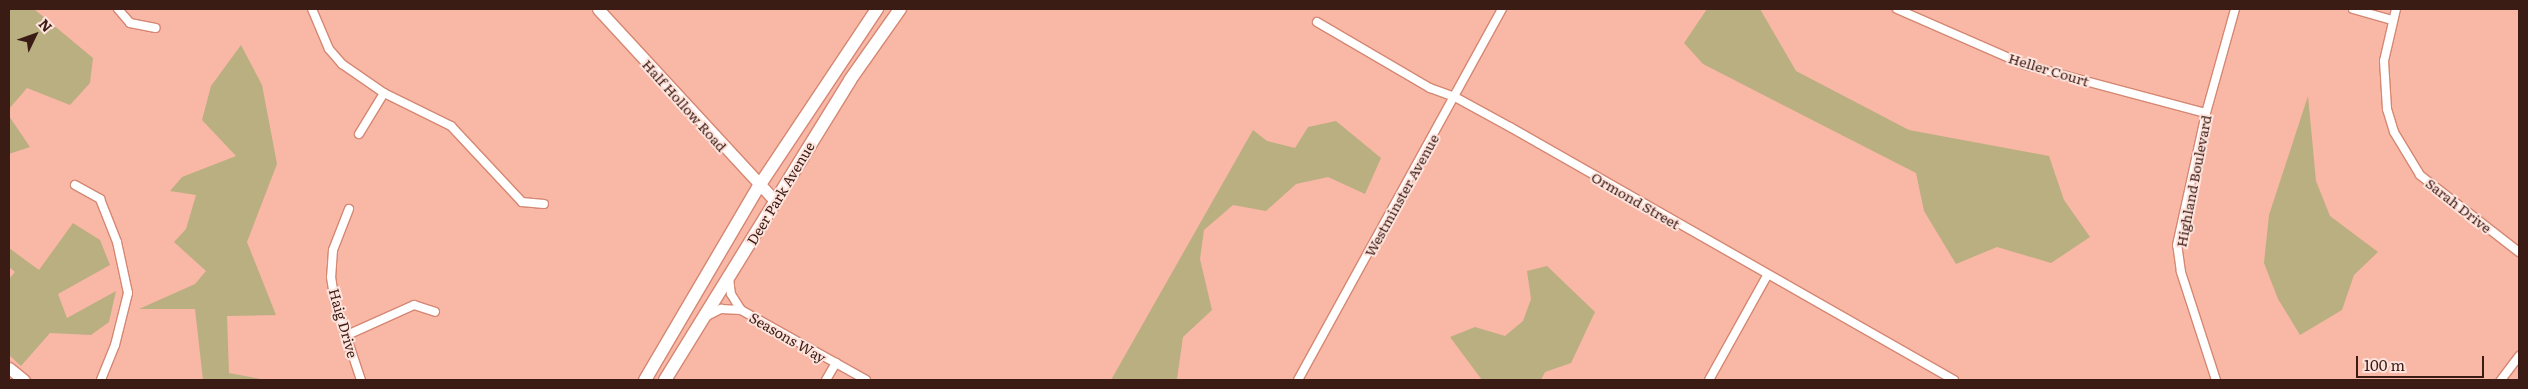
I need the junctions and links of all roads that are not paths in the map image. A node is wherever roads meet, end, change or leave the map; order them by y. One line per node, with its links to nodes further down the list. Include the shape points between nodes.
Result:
1 (118, 9): 13 (street, via 130,23)
2 (312, 9): 14 (street, via 330,49 342,64)
3 (598, 9): 19 (street, Half Hollow Road)
4 (877, 9): 19 (main road, Deer Park Avenue)
5 (900, 9): 20 (main road, Deer Park Avenue, via 850,80)
6 (1502, 9): 15 (street, Westminster Avenue)
7 (1897, 9): 16 (street, Heller Court, via 2026,65)
8 (2235, 9): 16 (street, Highland Boulevard)
9 (2353, 9): 11 (street)
10 (2396, 9): 11 (street, Sarah Drive)
11 (2392, 20): 23 (street, Sarah Drive, via 2385,52 2384,81 2394,132 2406,156 2438,191)
12 (1316, 22): 15 (street, Ormond Street, via 1430,88)
13 (156, 28)
14 (384, 93): 17 (street); 21 (street, via 451,126 475,148 522,202)
15 (1455, 97): 24 (street, Ormond Street); 40 (street, Westminster Avenue)
16 (2206, 113): 43 (street, Highland Boulevard, via 2178,245 2181,272)
17 (359, 134)
18 (75, 185): 34 (street, via 100,199 117,242 128,294 115,345)
19 (759, 186): 20 (street, Half Hollow Road); 36 (main road, Deer Park Avenue)
20 (774, 200): 25 (main road, Deer Park Avenue)
21 (544, 204)
22 (349, 209): 29 (street, Haig Drive, via 333,250 332,277)
23 (2519, 252)
24 (1767, 276): 41 (street); 42 (street, Ormond Street)
25 (729, 277): 26 (street, via 732,294); 28 (main road, Deer Park Avenue)
26 (741, 310): 28 (street, via 721,309); 31 (street, Seasons Way)
27 (435, 312): 29 (street, via 414,305)
28 (703, 319): 37 (main road, Deer Park Avenue)
29 (345, 336): 35 (street, Haig Drive)
30 (2519, 356): 44 (street)
31 (836, 363): 38 (street, Seasons Way); 39 (street, Seasons Way)
32 (9, 368): 33 (street)
33 (24, 380)
34 (101, 380)
35 (361, 380)
36 (645, 380)
37 (665, 380)
38 (826, 380)
39 (866, 380)
40 (1298, 380)
41 (1709, 380)
42 (1954, 380)
43 (2216, 380)
44 (2501, 380)

